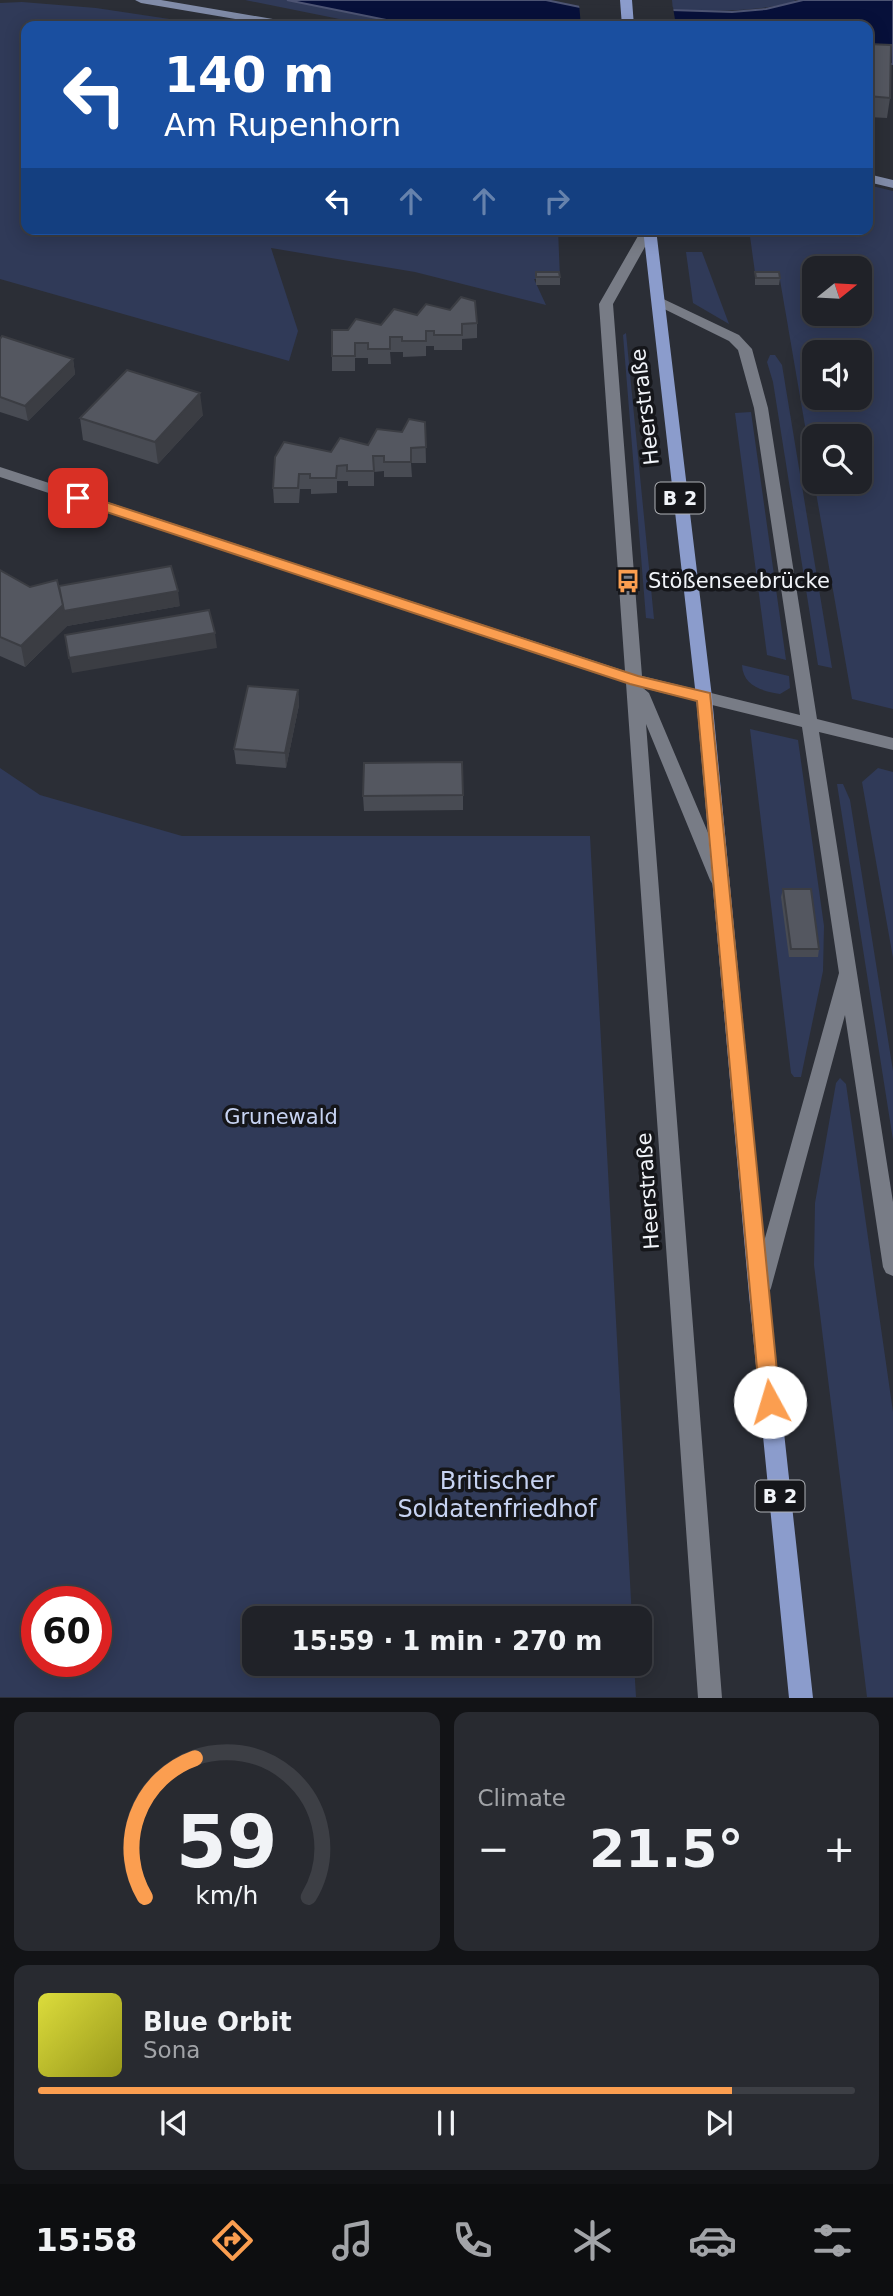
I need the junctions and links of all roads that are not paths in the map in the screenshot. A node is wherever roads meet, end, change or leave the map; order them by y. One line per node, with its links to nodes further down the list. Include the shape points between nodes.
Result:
1 (141, 0): 3 (street)
2 (626, 0): 4 (main road)
3 (266, 21)
4 (628, 21)
5 (873, 179): 6 (street)
6 (893, 184)
7 (646, 235): 11 (street, Heerstraße, via 606,304)
8 (650, 235): 9 (main road, Heerstraße / B 2)
9 (657, 300): 12 (main road, Heerstraße / B 2); 13 (street, Heerstraße, via 734,338 745,349 761,408)
10 (0, 472): 11 (street)
11 (635, 680): 12 (street); 15 (street, Heerstraße); 19 (street, Heerstraße)
12 (705, 697): 13 (street); 15 (main road, Heerstraße / B 2)
13 (811, 722): 14 (street); 16 (street, Heerstraße)
14 (893, 744)
15 (721, 884): 18 (main road, Heerstraße / B 2)
16 (849, 967): 17 (street, Heerstraße); 18 (street, Heerstraße)
17 (893, 1268)
18 (759, 1295): 20 (main road, Heerstraße / B 2)
19 (710, 1698)
20 (801, 1698)

